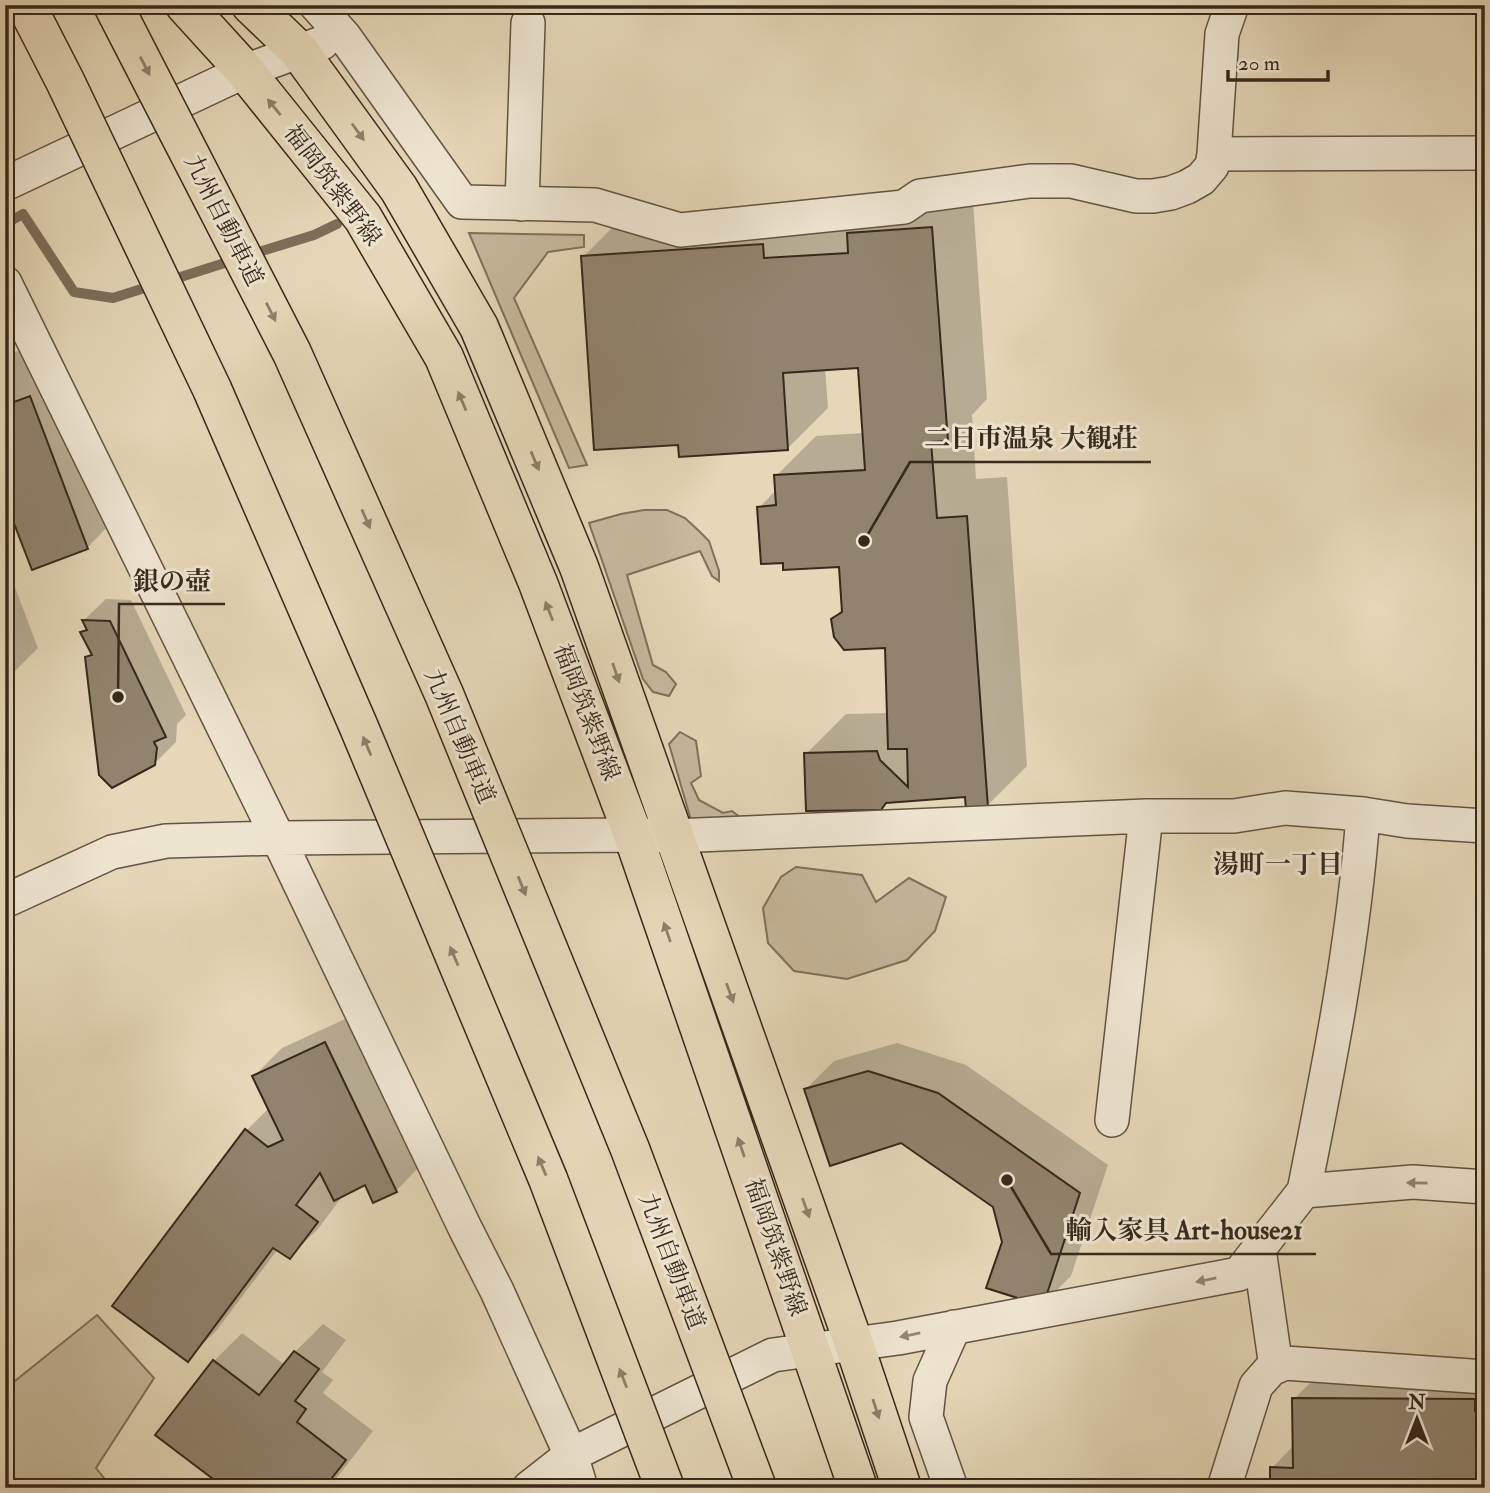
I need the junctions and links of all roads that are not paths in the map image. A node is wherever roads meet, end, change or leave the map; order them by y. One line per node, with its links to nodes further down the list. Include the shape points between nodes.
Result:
1 (26, 5): 36 (main road, one-way to 1, bridge, via 548,1179 358,725 212,389)
2 (113, 5): 37 (main road, 九州自動車道, one-way to 37, bridge, via 292,353 444,694 630,1149)
3 (185, 5): 10 (main road, 福岡筑紫野線)
4 (251, 5): 9 (main road, 福岡筑紫野線)
5 (316, 5): 8 (street)
6 (1232, 5): 12 (street, via 1222,34)
7 (527, 23): 14 (street)
8 (344, 36): 9 (street); 14 (street, via 462,202)
9 (299, 51): 10 (street); 20 (main road, 福岡筑紫野線, one-way to 20, via 400,190 479,327 579,567)
10 (245, 71): 13 (street); 19 (main road, 福岡筑紫野線, one-way to 10, via 538,583 444,357 363,218)
11 (1485, 153): 12 (street)
12 (1214, 154): 14 (street, via 1212,166 1201,179 1153,196 1070,181 1030,181 920,196 904,207 680,230 595,205)
13 (5, 184)
14 (522, 204)
15 (5, 283): 21 (street)
16 (1363, 814): 17 (street, via 1285,808 1234,816); 18 (street); 25 (street, via 1334,1043)
17 (1146, 816): 20 (street); 23 (street)
18 (1485, 826)
19 (633, 835): 20 (street); 21 (street); 29 (main road, 福岡筑紫野線, one-way to 19)
20 (674, 836): 28 (main road, 福岡筑紫野線, one-way to 28)
21 (278, 838): 22 (street, via 166,841 112,852); 32 (street, via 497,1291)
22 (5, 901)
23 (1112, 1120)
24 (1485, 1186): 25 (street, one-way to 25, via 1413,1182)
25 (1304, 1191): 26 (street)
26 (1259, 1250): 27 (street, one-way to 27, via 1239,1274); 30 (street)
27 (954, 1327): 28 (street, one-way to 28); 33 (street, via 930,1381 926,1417)
28 (854, 1344): 29 (street); 33 (main road, 福岡筑紫野線, one-way to 33)
29 (812, 1350): 32 (street, via 774,1355); 38 (main road, 福岡筑紫野線)
30 (1276, 1367): 31 (street, via 1285,1363); 39 (street, via 1256,1386)
31 (1485, 1377)
32 (571, 1455): 34 (street); 35 (street)
33 (930, 1479)
34 (529, 1488)
35 (581, 1488)
36 (665, 1488)
37 (757, 1488)
38 (858, 1488)
39 (1224, 1488)

